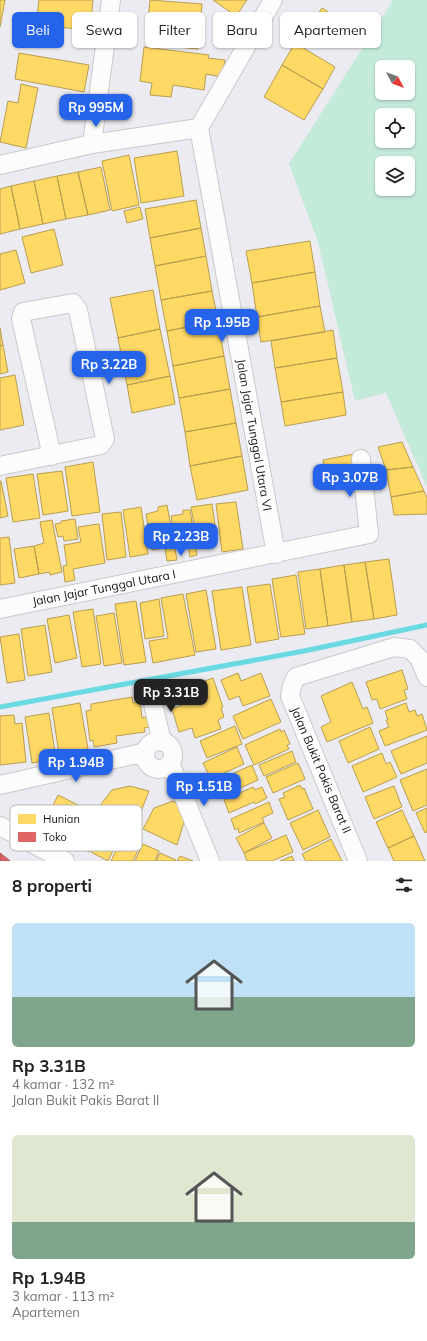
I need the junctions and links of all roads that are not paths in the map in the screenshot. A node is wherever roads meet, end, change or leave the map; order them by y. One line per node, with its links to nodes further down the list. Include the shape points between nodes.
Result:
1 (111, 0): 4 (street)
2 (272, 0): 3 (street)
3 (199, 128): 4 (street); 9 (street, Jalan Jajar Tunggal Utara VI)
4 (92, 144): 5 (street)
5 (0, 165)
6 (52, 456): 6 (street, via 101,445 105,439 78,310 73,303 23,312 21,319); 8 (street)
7 (361, 458): 9 (street, Jalan Jajar Tunggal Utara I, via 369,534)
8 (0, 466)
9 (276, 554): 10 (street, Jalan Jajar Tunggal Utara I)
10 (0, 609)
11 (427, 677): 22 (street, Jalan Bukit Pakis Barat II, via 419,658 410,649 394,647 296,677 292,686 290,696)
12 (150, 691): 13 (street)
13 (162, 742): 14 (street, via 152,744); 15 (street, via 167,744 173,753)
14 (146, 752): 15 (street, via 145,758 151,767 161,769); 16 (street)
15 (170, 764): 21 (street)
16 (0, 785)
17 (0, 826): 18 (street)
18 (10, 831)
19 (46, 851): 20 (street)
20 (65, 861)
21 (210, 861)
22 (358, 861)

